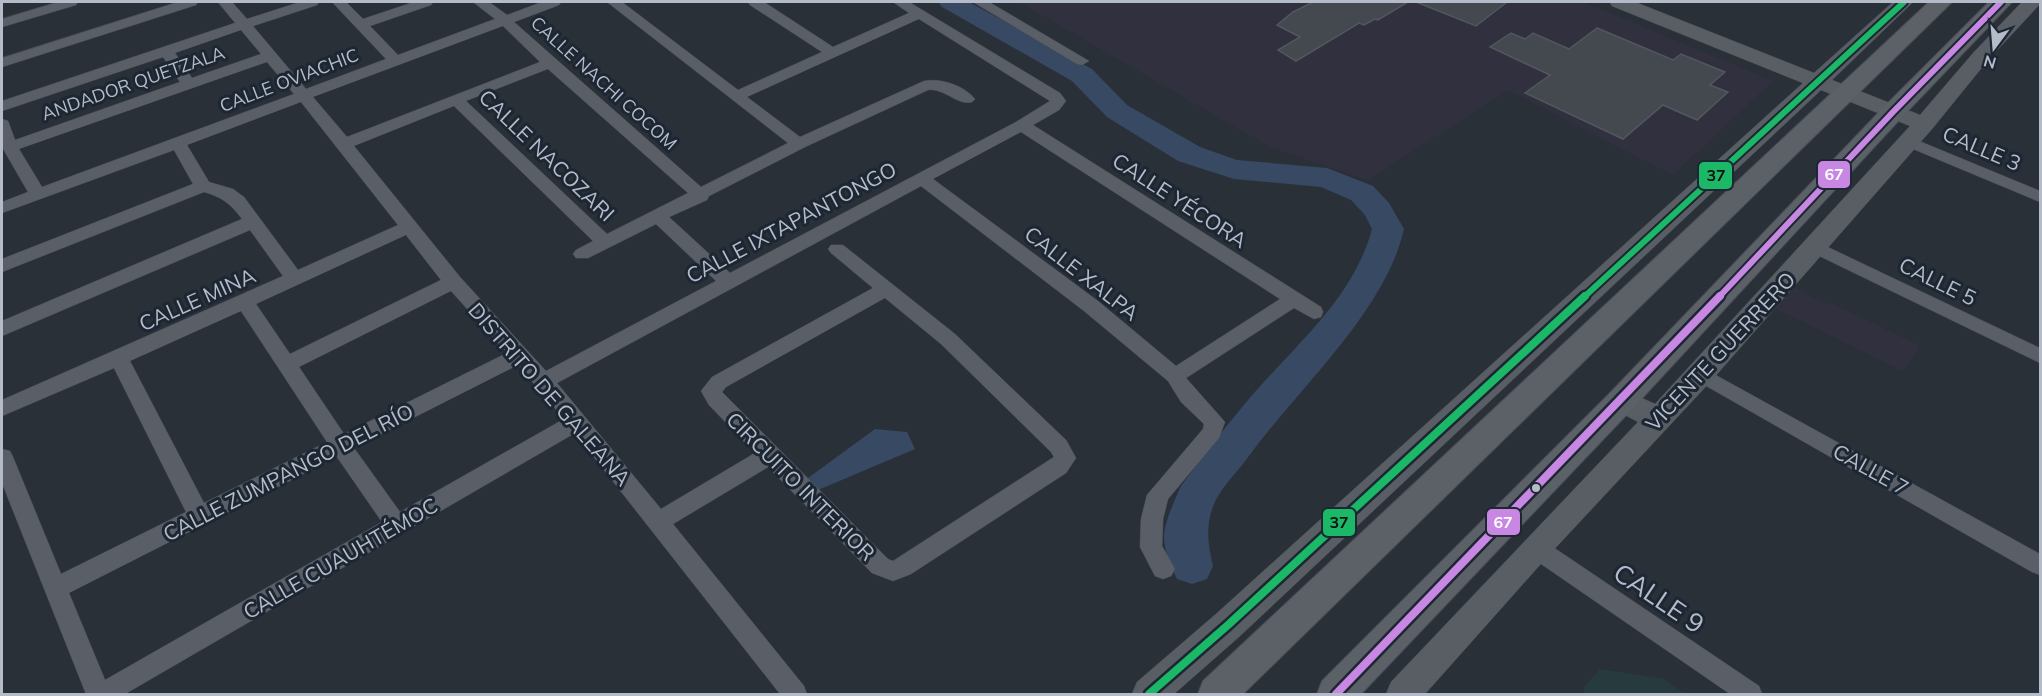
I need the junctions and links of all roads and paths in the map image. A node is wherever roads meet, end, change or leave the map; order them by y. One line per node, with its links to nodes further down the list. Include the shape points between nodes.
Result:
1 (71, 2): 21 (street)
2 (191, 2): 29 (street)
3 (225, 2): 23 (street, DISTRITO DE GALEANA)
4 (312, 2): 23 (street)
5 (339, 2): 22 (street)
6 (426, 2): 22 (street)
7 (480, 2): 20 (street, CALLE NACHI COCOM)
8 (554, 2): 20 (street, CALLE OVIACHIC)
9 (614, 2): 35 (street)
10 (755, 2): 25 (street)
11 (900, 2): 19 (street)
12 (980, 2): 28 (street)
13 (1619, 2): 31 (main road)
14 (1657, 2): 31 (main road)
15 (1904, 2): 31 (main road)
16 (1941, 2): 33 (main road)
17 (2001, 2): 39 (main road)
18 (2032, 2): 42 (main road, VICENTE GUERRERO)
19 (919, 14): 25 (street); 41 (street, CALLE IXTAPANTONGO, via 1058,101)
20 (504, 20): 27 (street, CALLE OVIACHIC); 30 (street, CALLE NACHI COCOM)
21 (2, 23)
22 (361, 24): 27 (street)
23 (244, 25): 24 (street); 26 (street, DISTRITO DE GALEANA)
24 (166, 51): 32 (street); 38 (street)
25 (831, 52): 35 (street)
26 (270, 56): 32 (street, ANDADOR QUETZALA); 34 (street, DISTRITO DE GALEANA)
27 (395, 60): 34 (street, CALLE OVIACHIC)
28 (1082, 61)
29 (2, 63)
30 (550, 63): 37 (street); 50 (street, CALLE NACHI COCOM)
31 (1821, 75): 33 (main road); 92 (main road)
32 (189, 84): 46 (street, ANDADOR QUETZALA)
33 (1852, 87): 39 (main road); 93 (main road)
34 (302, 95): 43 (street, CALLE OVIACHIC); 44 (street, DISTRITO DE GALEANA)
35 (738, 96): 45 (street)
36 (967, 99): 45 (street, via 934,83)
37 (457, 101): 44 (street); 56 (street, CALLE NACOZARI)
38 (2, 106)
39 (1898, 106): 42 (main road); 76 (main road)
40 (2, 124): 46 (street)
41 (1022, 125): 47 (street, CALLE IXTAPANTONGO); 65 (street, CALLE YÉCORA)
42 (1922, 125): 51 (street, CALLE 3); 57 (main road, VICENTE GUERRERO)
43 (178, 143): 48 (street); 49 (street, CALLE OVIACHIC)
44 (344, 144): 55 (street, DISTRITO DE GALEANA)
45 (799, 144): 50 (street)
46 (10, 147): 49 (street)
47 (922, 178): 62 (street, CALLE IXTAPANTONGO); 74 (street, CALLE XALPA, via 1091,306)
48 (203, 186): 54 (street, via 227,193 238,201); 60 (street)
49 (38, 194): 52 (street, CALLE OVIACHIC)
50 (701, 196): 53 (street)
51 (2040, 197)
52 (2, 208)
53 (659, 217): 56 (street); 62 (street)
54 (252, 222): 61 (street); 68 (street)
55 (408, 227): 61 (street, CALLE MINA); 63 (street, DISTRITO DE GALEANA)
56 (605, 242): 59 (street)
57 (1815, 247): 70 (street, CALLE 5); 73 (main road, VICENTE GUERRERO)
58 (837, 249): 64 (street)
59 (582, 254)
60 (2, 266)
61 (295, 279): 66 (street, CALLE MINA)
62 (727, 281): 75 (street, CALLE IXTAPANTONGO)
63 (453, 282): 69 (street, DISTRITO DE GALEANA); 72 (street)
64 (885, 289): 81 (street, CIRCUITO INTERIOR, via 719,382 711,391); 81 (street, CIRCUITO INTERIOR, via 948,339 1059,446 1065,458 1048,473 892,571 880,566)
65 (1294, 299): 67 (street, CALLE YÉCORA); 74 (street)
66 (245, 302): 71 (street, CALLE MINA); 72 (street)
67 (1314, 312)
68 (2, 329)
69 (520, 355): 75 (street, DISTRITO DE GALEANA); 80 (street, CALLE ZUMPANGO DEL RÍO)
70 (2040, 356)
71 (119, 358): 77 (street, CALLE MINA); 83 (street)
72 (286, 365): 80 (street)
73 (1701, 374): 78 (main road, VICENTE GUERRERO); 87 (street, CALLE 7)
74 (1175, 376): 88 (street, CALLE XALPA, via 1182,392 1215,422 1212,432 1158,495 1151,547)
75 (544, 381): 79 (street, DISTRITO DE GALEANA)
76 (1622, 400): 78 (main road); 94 (main road)
77 (2, 408)
78 (1658, 419): 86 (main road, VICENTE GUERRERO)
79 (578, 422): 84 (street, DISTRITO DE GALEANA); 85 (street, CALLE CUAUHTÉMOC)
80 (340, 446): 83 (street, CALLE ZUMPANGO DEL RÍO); 85 (street)
81 (770, 455): 84 (street)
82 (2, 457): 89 (street)
83 (200, 517): 89 (street, CALLE ZUMPANGO DEL RÍO)
84 (658, 522): 91 (street, DISTRITO DE GALEANA)
85 (397, 525): 90 (street, CALLE CUAUHTÉMOC)
86 (1536, 548): 95 (main road, VICENTE GUERRERO); 96 (street, CALLE 9)
87 (2040, 565)
88 (1163, 569)
89 (56, 588): 90 (street)
90 (100, 694)
91 (795, 694)
92 (1149, 694)
93 (1217, 694)
94 (1336, 694)
95 (1403, 694)
96 (1750, 694)

